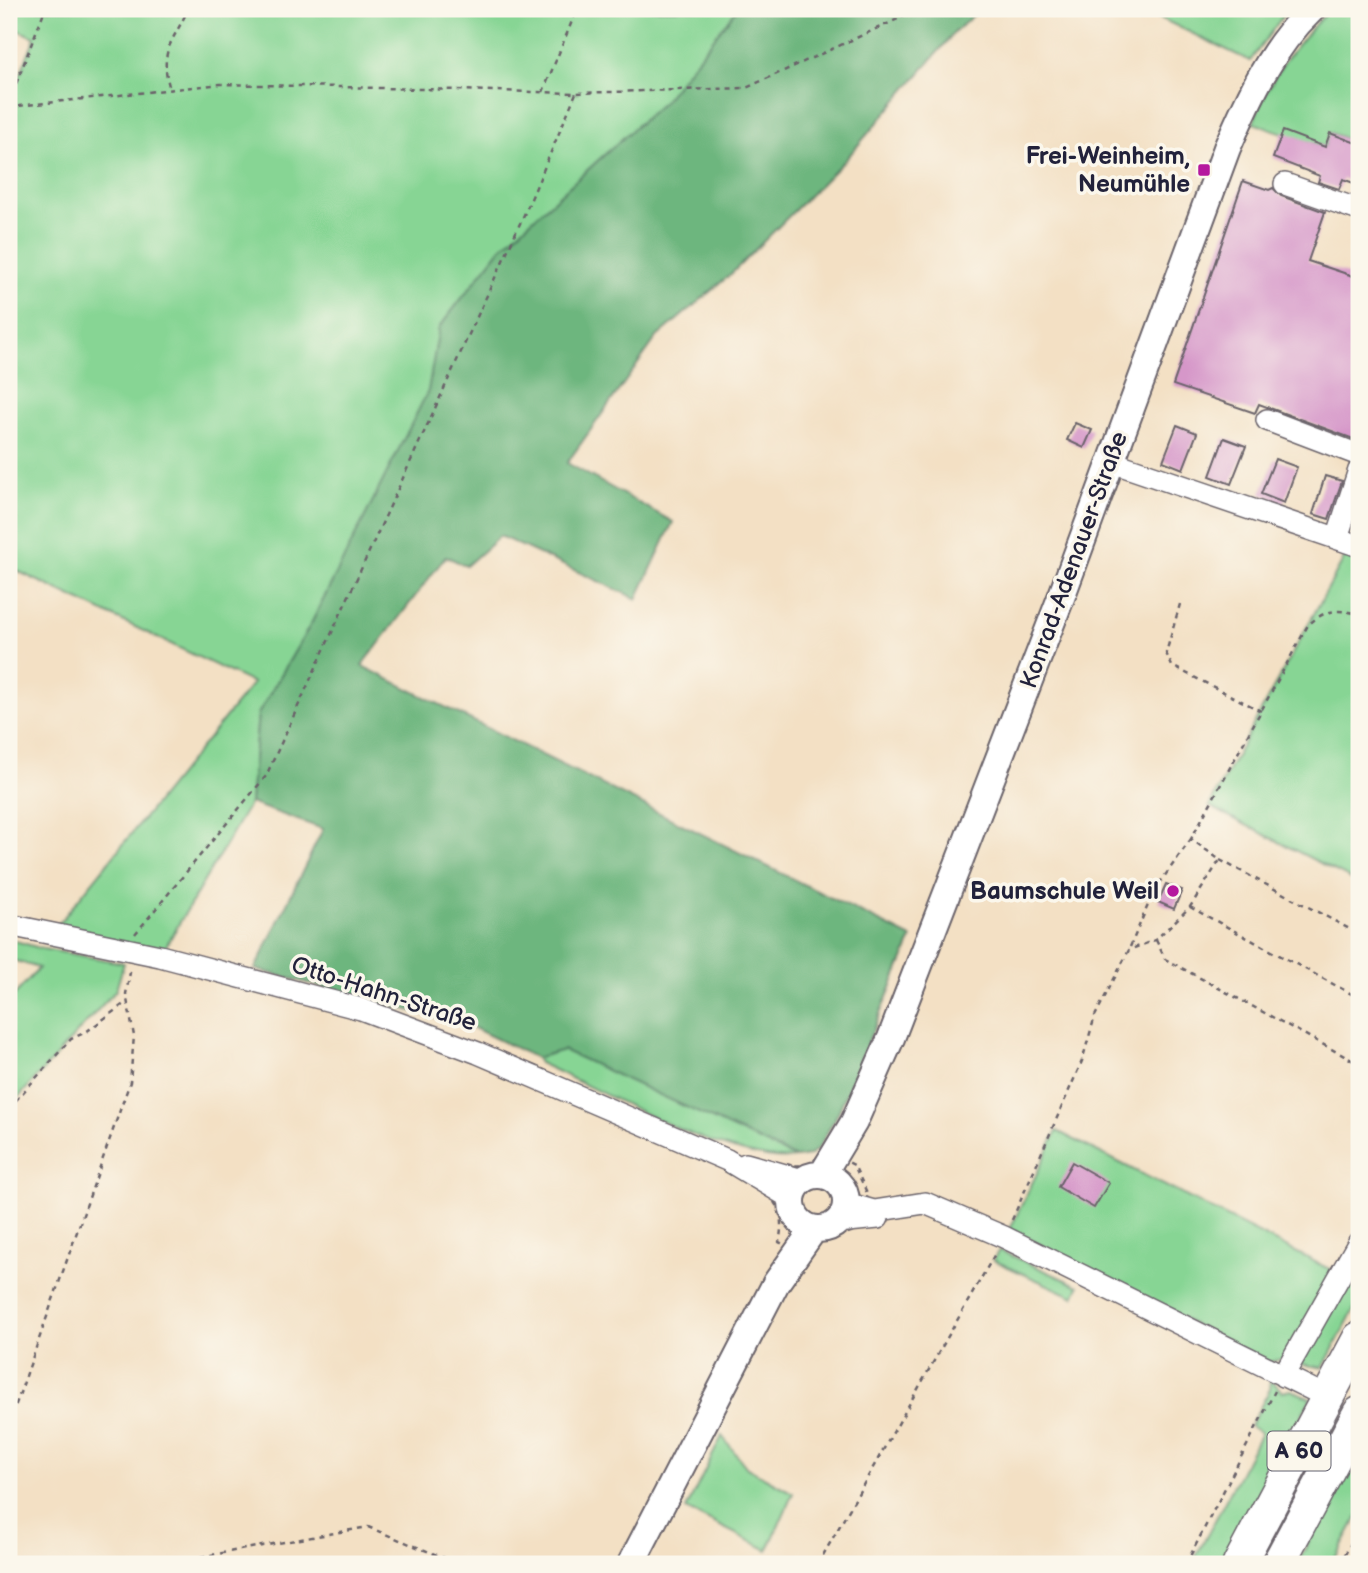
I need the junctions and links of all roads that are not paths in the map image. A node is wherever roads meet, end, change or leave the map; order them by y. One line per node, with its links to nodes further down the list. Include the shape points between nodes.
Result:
1 (1312, 9): 6 (main road, Konrad-Adenauer-Straße, via 1274,55 1249,97)
2 (1285, 184): 3 (street)
3 (1359, 209)
4 (1267, 420): 5 (street)
5 (1359, 455)
6 (1112, 461): 8 (street); 11 (main road, Konrad-Adenauer-Straße, via 891,1038)
7 (1359, 470): 8 (street)
8 (1337, 538): 9 (street)
9 (1359, 546)
10 (9, 925): 11 (street, Otto-Hahn-Straße, via 250,978 372,1013)
11 (821, 1196): 14 (street, Otto-Hahn-Straße, via 872,1220 902,1206 925,1203 1004,1237); 17 (main road, Konrad-Adenauer-Straße)
12 (1359, 1242): 14 (street)
13 (1359, 1338): 18 (highway, A 60)
14 (1283, 1376): 15 (street)
15 (1313, 1390)
16 (1359, 1413): 19 (highway, A 60)
17 (631, 1564)
18 (1240, 1564)
19 (1278, 1564)

